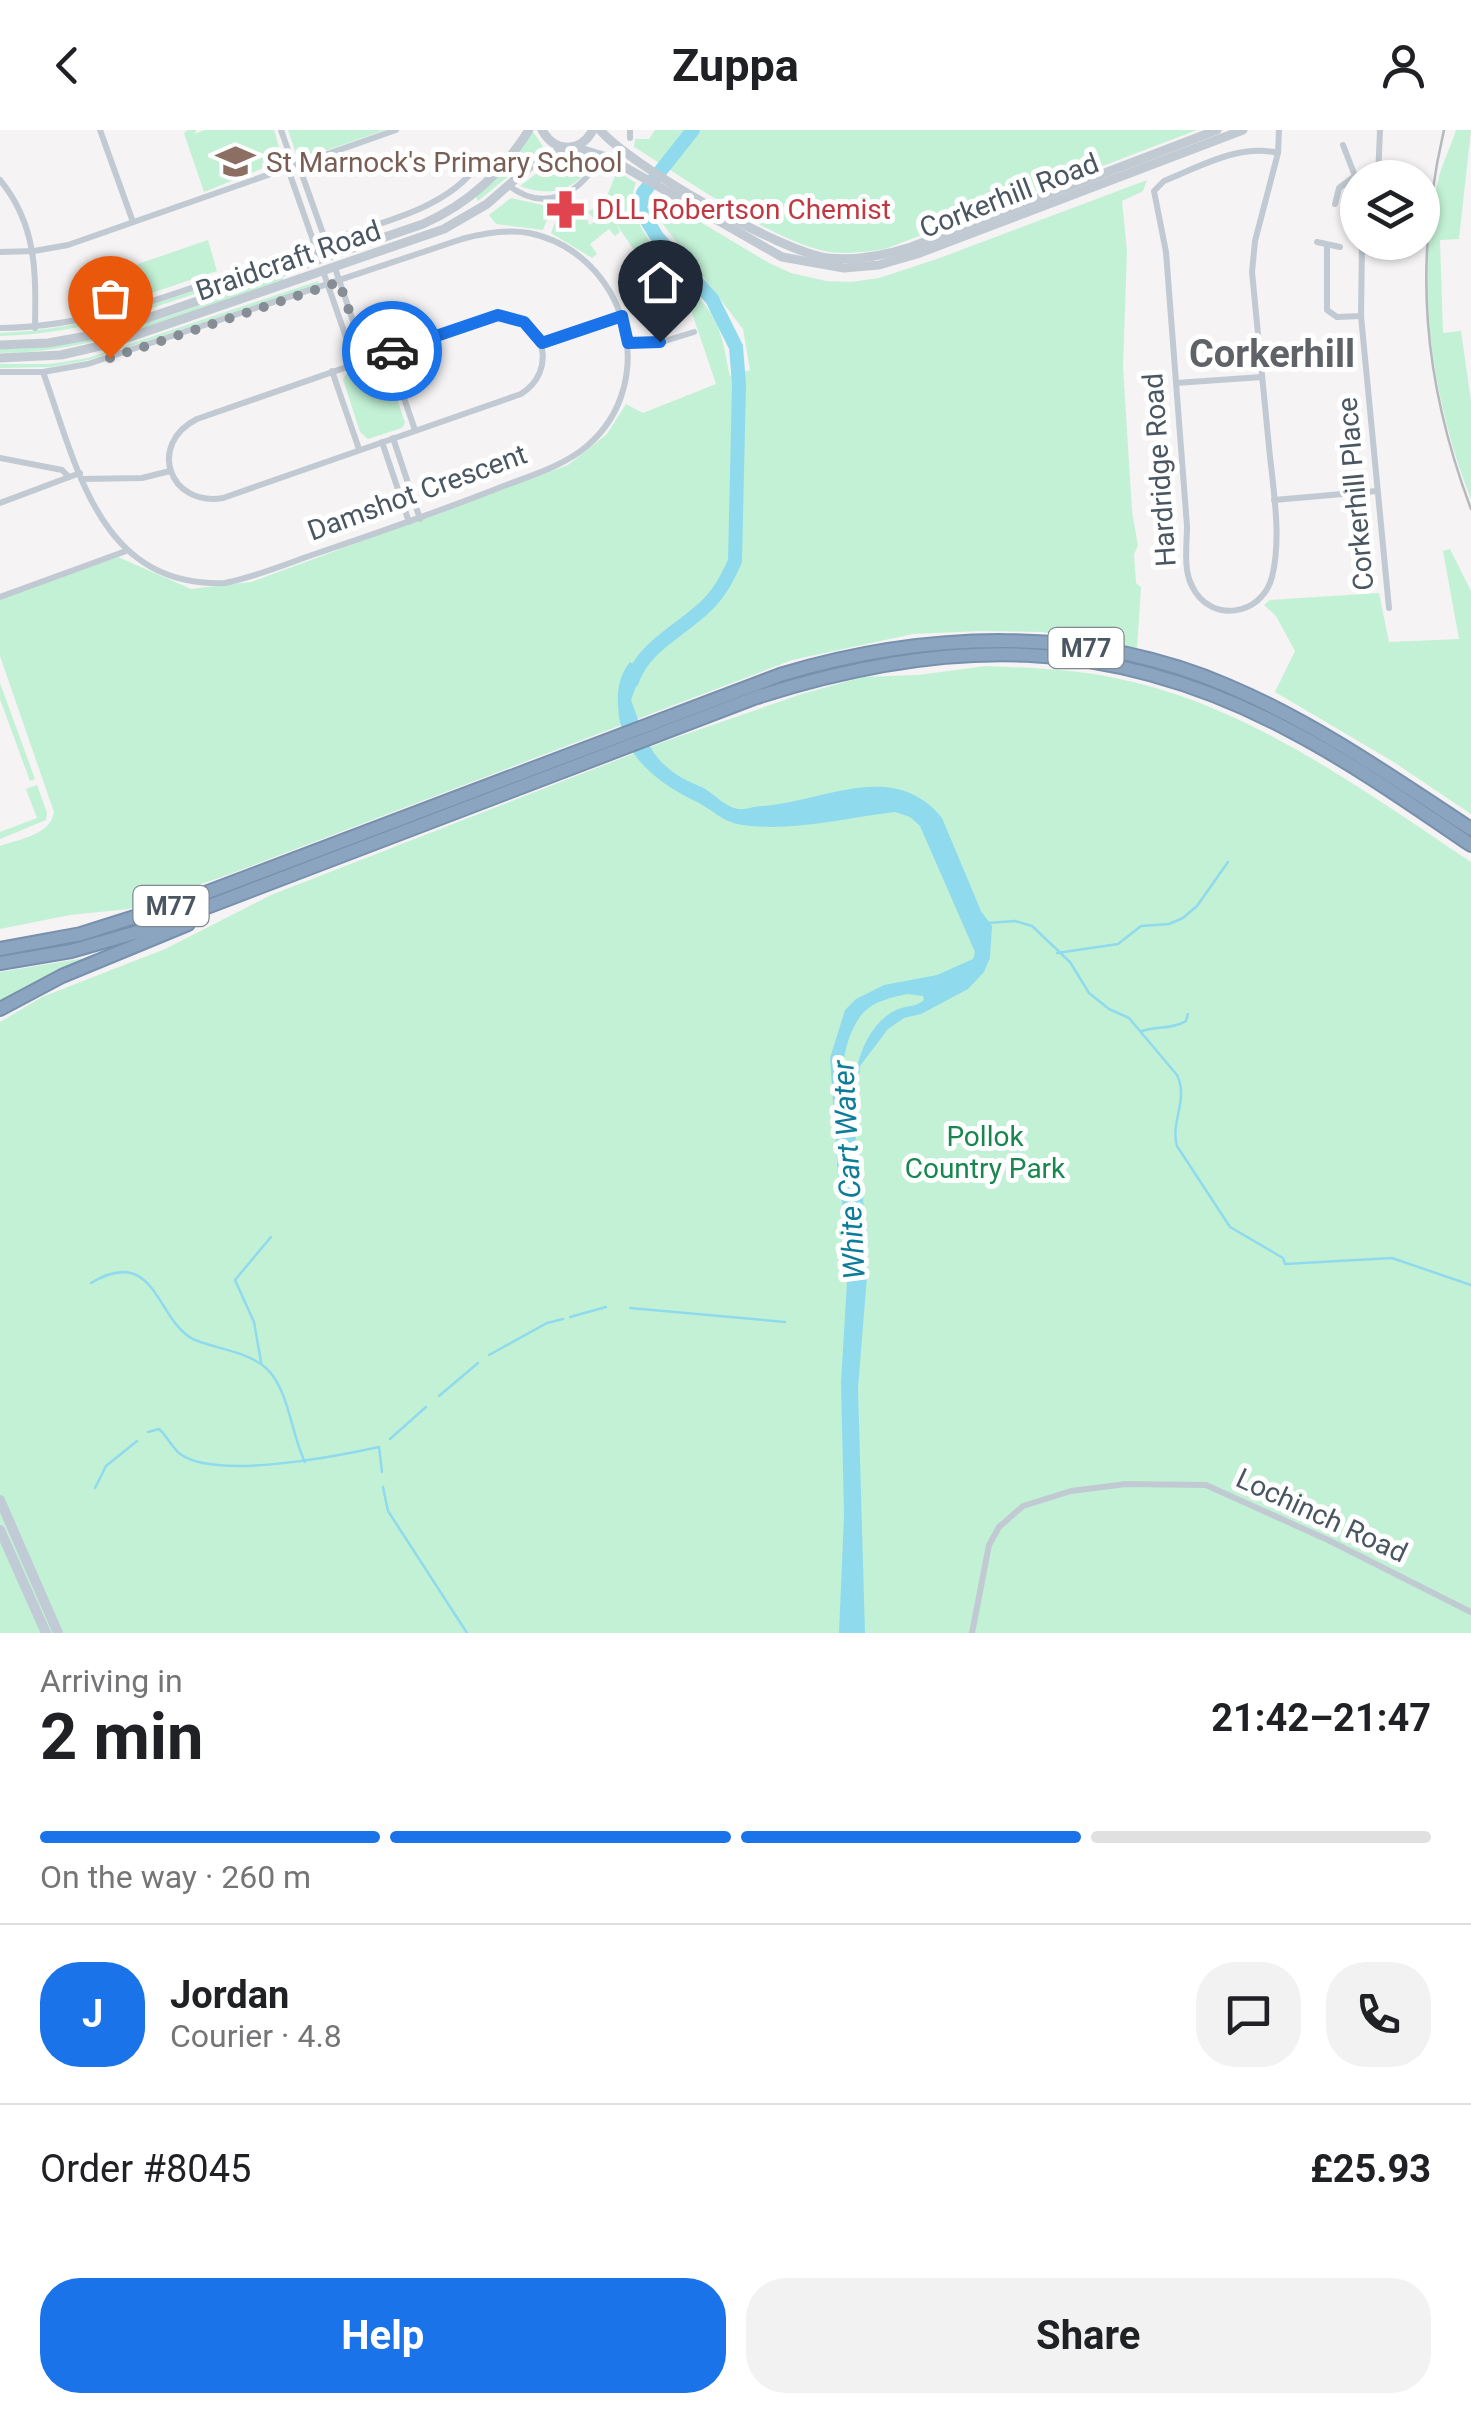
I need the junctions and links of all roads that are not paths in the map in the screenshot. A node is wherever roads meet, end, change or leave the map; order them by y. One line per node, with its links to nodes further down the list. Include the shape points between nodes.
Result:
1 (90, 130): 11 (street)
2 (281, 130): 19 (street)
3 (396, 130): 19 (street)
4 (529, 130): 26 (street, Braidcraft Road)
5 (542, 130): 13 (street, Corkerhill Road, via 550,142)
6 (596, 130): 13 (street, Braidcraft Road); 20 (street, Corkerhill Road)
7 (1217, 130): 25 (street, Corkerhill Road, via 880,256 854,260 784,246)
8 (1242, 130): 25 (street, Corkerhill Road, via 879,266 782,258)
9 (1279, 130): 14 (street, Hardridge Road)
10 (1380, 130): 17 (street)
11 (101, 132): 29 (street)
12 (1342, 146): 16 (street)
13 (570, 148): 15 (street, Corkerhill Road); 23 (street, Braidcraft Road, via 535,162)
14 (1278, 153): 61 (street, Hardridge Road, via 1253,261); 62 (street, Hardridge Road, via 1242,151 1156,187)
15 (600, 155): 22 (street, Corkerhill Road); 23 (street, via 586,182 561,196 525,194)
16 (1349, 160)
17 (1379, 160)
18 (479, 163): 31 (street, Braidcraft Road, via 460,184 422,206)
19 (294, 167): 29 (street); 31 (street); 33 (street)
20 (654, 171): 22 (street); 25 (street, Corkerhill Road)
21 (0, 180): 36 (street, via 21,212)
22 (648, 181): 25 (street, Corkerhill Road)
23 (508, 185): 28 (street, Braidcraft Road)
24 (1340, 187): 27 (street)
25 (683, 195)
26 (470, 197): 28 (street); 38 (street, Braidcraft Road, via 423,224)
27 (1336, 204)
28 (479, 209): 41 (street, Braidcraft Road, via 444,229)
29 (132, 222): 36 (street)
30 (462, 239): 42 (street, Braidcraft Road); 45 (street, Damshot Crescent, via 528,233 569,249 601,276)
31 (325, 241): 38 (street)
32 (1317, 242): 34 (street)
33 (314, 244): 39 (street); 48 (street, Braidcraft Road, via 115,312)
34 (1327, 245): 35 (street); 46 (street, via 1328,310)
35 (1340, 247)
36 (34, 251): 37 (street); 48 (street)
37 (0, 252)
38 (331, 256): 39 (street, Braidcraft Road)
39 (320, 260): 53 (street, Braidcraft Road, via 104,332)
40 (1362, 260): 46 (street, Corkerhill Place)
41 (329, 270): 42 (street); 44 (street); 55 (street, Braidcraft Road, via 98,348)
42 (339, 282): 44 (street, Braidcraft Road); 56 (street)
43 (648, 283): 50 (street)
44 (328, 285): 57 (street); 60 (street, Braidcraft Road, via 132,352)
45 (622, 316): 51 (street); 52 (street, Damshot Crescent)
46 (1360, 316): 71 (street, Corkerhill Place)
47 (0, 328): 48 (street, Braidcraft Road)
48 (35, 328)
49 (694, 332): 50 (street)
50 (666, 341): 52 (street)
51 (542, 343): 54 (street, via 524,322 498,315); 63 (street, via 542,369 527,391)
52 (628, 343): 74 (street, Damshot Crescent, via 624,385 609,421 587,446 563,462)
53 (0, 345)
54 (388, 352): 56 (street); 63 (street)
55 (0, 358)
56 (366, 359): 57 (street)
57 (354, 363): 58 (street)
58 (332, 370): 66 (street); 68 (street, via 190,422 172,443)
59 (0, 372): 60 (street, Braidcraft Road)
60 (42, 372): 69 (street, Damshot Crescent)
61 (1262, 377): 62 (street); 72 (street, Hardridge Road)
62 (1176, 383): 72 (street, Hardridge Road, via 1187,570 1197,596 1211,607 1246,608 1269,586)
63 (415, 430): 64 (street)
64 (393, 438): 65 (street); 74 (street)
65 (382, 442): 66 (street); 75 (street)
66 (359, 450): 68 (street, via 217,499 190,493)
67 (0, 458): 70 (street)
68 (170, 470): 69 (street, via 142,478)
69 (81, 476): 70 (street); 76 (street, Damshot Crescent, via 101,521)
70 (69, 477): 73 (street)
71 (1378, 491): 72 (street); 78 (street, Corkerhill Place)
72 (1274, 500)
73 (0, 504)
74 (420, 518): 75 (street, Damshot Crescent)
75 (409, 522): 76 (street, Damshot Crescent, via 225,583 180,579)
76 (126, 551): 77 (street)
77 (0, 597)
78 (1389, 608)
79 (670, 722): 80 (highway, M77); 81 (highway, M77, via 780,675 887,649 982,640 1075,646 1168,663 1244,693 1340,743); 82 (highway, M77, via 888,663 963,655 1072,656 1214,694 1322,748)
80 (603, 747): 83 (highway, M77); 84 (highway, M77)
81 (1471, 829)
82 (1471, 845)
83 (276, 882): 87 (highway, M77, via 128,936); 88 (highway)
84 (102, 928): 85 (highway); 86 (highway, M77)
85 (0, 940)
86 (0, 948)
87 (0, 964)
88 (0, 1008)
89 (0, 1500): 91 (main road)
90 (0, 1530): 91 (main road)
91 (17, 1555): 93 (main road); 94 (main road)
92 (1471, 1612): 95 (street, Lochinch Road, via 1206,1485 1108,1486 1023,1506 998,1527)
93 (46, 1633)
94 (58, 1633)
95 (972, 1633)

